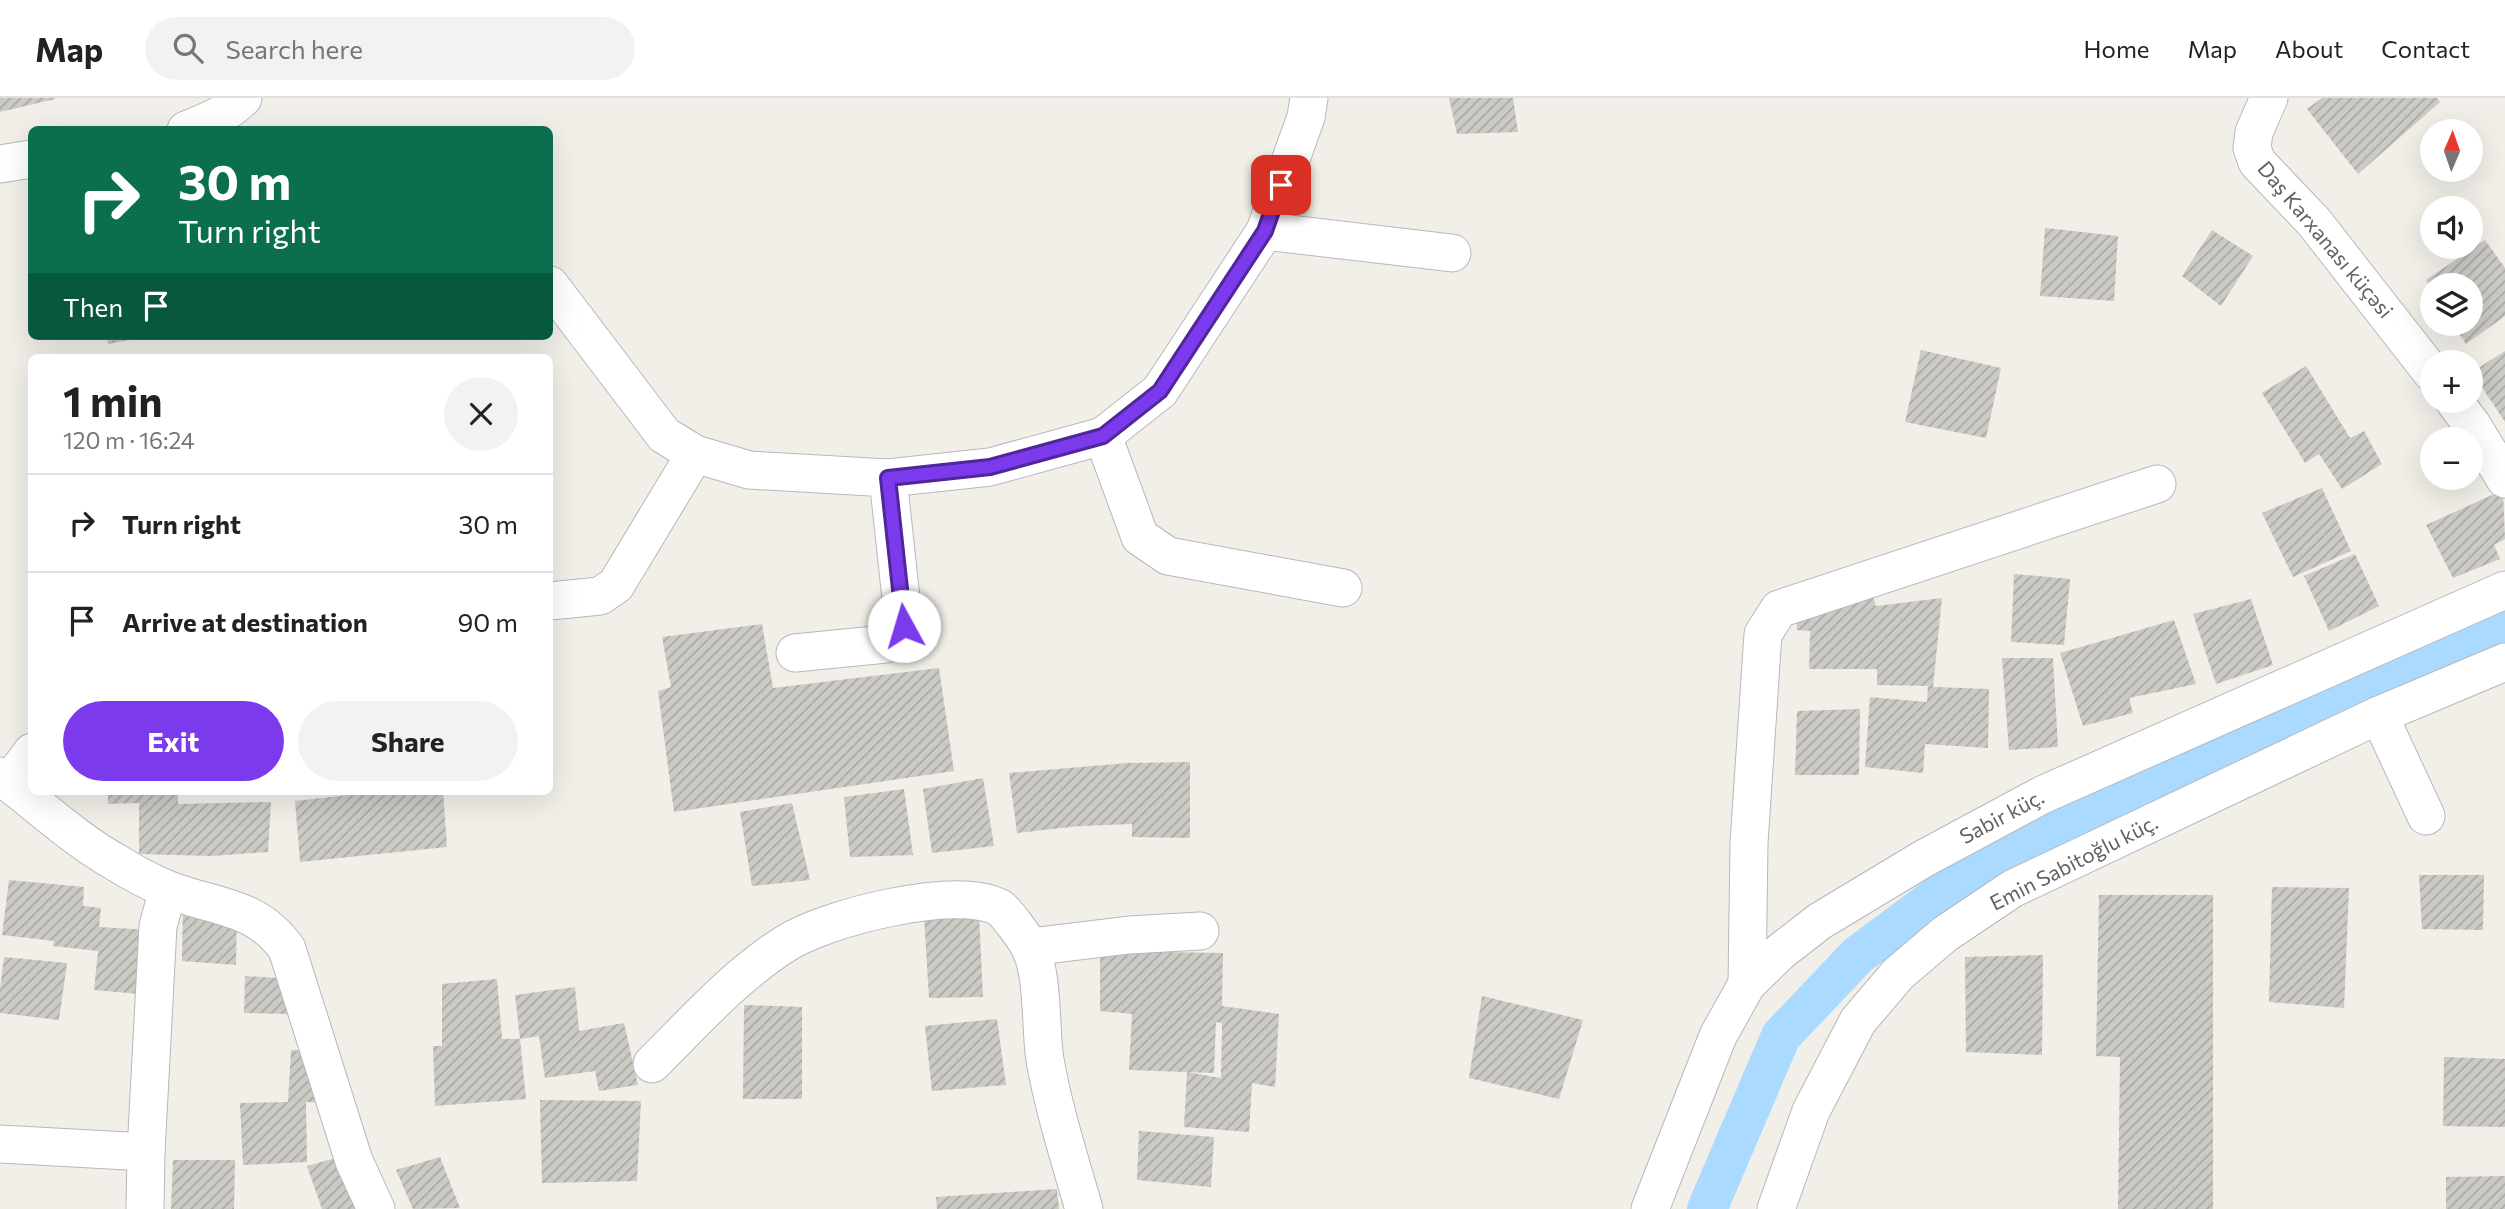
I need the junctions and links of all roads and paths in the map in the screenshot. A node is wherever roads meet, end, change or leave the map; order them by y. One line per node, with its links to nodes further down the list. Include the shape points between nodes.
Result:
1 (1309, 98): 7 (street)
2 (2269, 98): 10 (street, Daş Karxanası küçəsi, via 2254,132 2252,148 2257,162 2314,222)
3 (240, 108): 4 (street)
4 (196, 126)
5 (28, 160): 6 (street)
6 (0, 164)
7 (1265, 231): 8 (street); 12 (street, via 1160,391)
8 (1452, 253)
9 (553, 289): 13 (street, via 664,435)
10 (2420, 358)
11 (2463, 413): 15 (street)
12 (1103, 436): 14 (street, via 990,467); 17 (street, via 1140,537 1168,556)
13 (695, 454): 14 (street, via 749,470); 19 (street, via 616,585 600,596)
14 (888, 478): 20 (street, via 904,626 886,644)
15 (2505, 479)
16 (2157, 484): 29 (street, via 1779,609 1763,634 1749,843)
17 (1343, 588)
18 (2505, 590): 29 (street, Sabir küç., via 2042,795 1820,921)
19 (553, 601)
20 (794, 653)
21 (2505, 662): 22 (street, Emin Sabitoğlu küç.)
22 (2379, 715): 25 (street); 37 (street, Emin Sabitoğlu küç., via 2012,889 1945,934 1898,974 1858,1021 1811,1111)
23 (28, 756): 24 (street)
24 (5, 779): 26 (street, via 86,843)
25 (2426, 817)
26 (168, 890): 32 (street, via 158,926); 34 (street, via 252,916 275,932 287,949 355,1161)
27 (1200, 931): 28 (street)
28 (1030, 947): 30 (street, via 1001,909 970,901 929,902 848,916 788,942 739,977); 35 (street, via 1052,1097)
29 (1747, 984): 36 (street, Sabir küç., via 1718,1036)
30 (652, 1064)
31 (0, 1144): 32 (street)
32 (145, 1152): 33 (street)
33 (145, 1209)
34 (376, 1209)
35 (1084, 1209)
36 (1650, 1209)
37 (1776, 1209)

